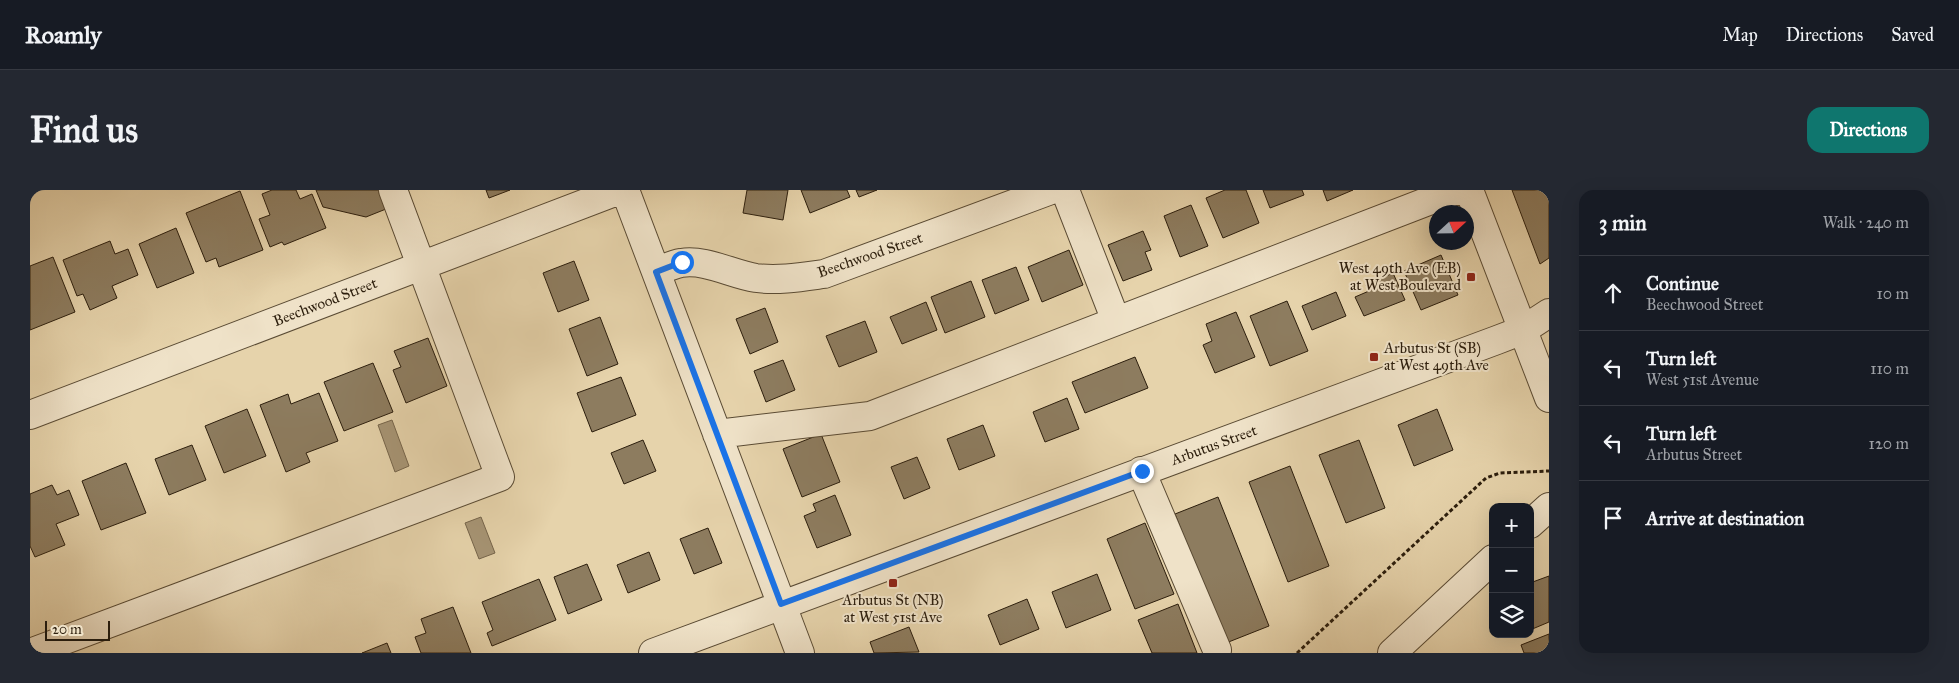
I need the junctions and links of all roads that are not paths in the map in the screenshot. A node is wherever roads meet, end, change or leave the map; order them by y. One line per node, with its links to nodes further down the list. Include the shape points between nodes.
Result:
1 (393, 190): 8 (street)
2 (620, 190): 8 (street, Beechwood Street)
3 (625, 190): 9 (street)
4 (1050, 190): 9 (street, Beechwood Street, via 824,274 756,278 688,262)
5 (1065, 190): 11 (street)
6 (1456, 190): 11 (street)
7 (1469, 190): 12 (street)
8 (421, 266): 14 (street, Beechwood Street); 22 (street, via 500,477)
9 (656, 272): 15 (street)
10 (1549, 313): 12 (street, Arbutus Street)
11 (1116, 322): 15 (street, via 870,416)
12 (1523, 330): 13 (street); 16 (street, Arbutus Street)
13 (1549, 398)
14 (30, 415)
15 (717, 434): 20 (street)
16 (1142, 471): 20 (street, Arbutus Street); 21 (street)
17 (1549, 507): 18 (street)
18 (1534, 520)
19 (1489, 563): 25 (street)
20 (781, 604): 23 (street, Arbutus Street); 24 (street)
21 (1217, 650)
22 (30, 653)
23 (653, 653)
24 (800, 653)
25 (1392, 653)

